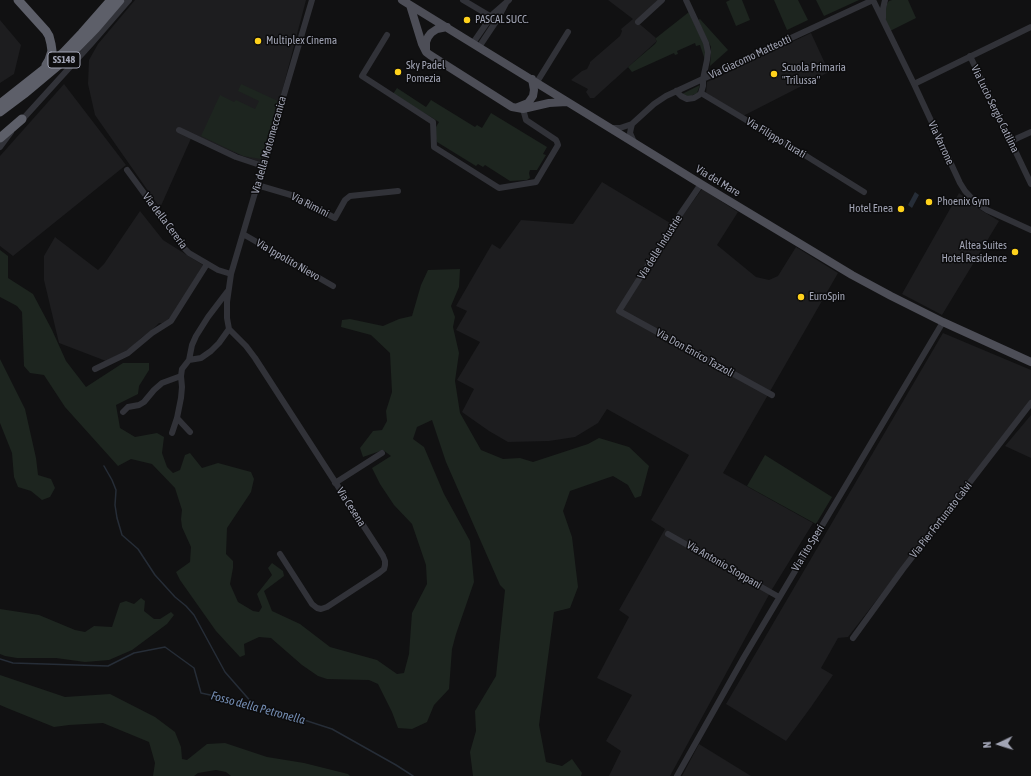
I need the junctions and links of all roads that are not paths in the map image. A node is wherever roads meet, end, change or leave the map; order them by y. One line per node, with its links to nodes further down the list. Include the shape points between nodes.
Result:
1 (18, 0): 25 (highway, via 51,40 51,55)
2 (112, 0): 25 (highway, SS148)
3 (120, 0): 37 (highway, SS148, via 66,58)
4 (129, 0): 38 (street)
5 (312, 0): 47 (street, Via della Motomeccanica)
6 (463, 0): 13 (street)
7 (662, 0): 15 (street)
8 (686, 0): 26 (street, via 707,48)
9 (885, 0): 11 (street, Via Giacomo Matteotti, via 880,4); 16 (street, Via Varrone)
10 (505, 1): 13 (street); 22 (street, via 498,18)
11 (873, 1): 16 (street, Via Varrone); 26 (street, Via Giacomo Matteotti)
12 (406, 2): 14 (main road, Via del Mare); 20 (main road)
13 (490, 16): 22 (street)
14 (433, 18): 17 (main road, Via del Mare); 20 (main road, via 421,24)
15 (638, 22)
16 (885, 25): 28 (street, Via Varrone)
17 (447, 27): 22 (main road, Via del Mare); 23 (main road, via 431,33 426,42)
18 (1031, 28): 24 (street)
19 (568, 32): 27 (street)
20 (418, 33): 23 (main road)
21 (387, 35): 36 (street, via 362,76 433,122 434,147 500,188 536,182 558,145 556,140 526,120)
22 (476, 45): 27 (main road, Via del Mare)
23 (426, 52): 36 (main road)
24 (970, 56): 28 (street); 44 (street, Via Lucio Sergio Catilina)
25 (43, 70): 35 (highway, SS148)
26 (703, 79): 30 (street, Via Giacomo Matteotti); 31 (street)
27 (534, 81): 29 (main road, Via del Mare); 36 (main road, via 533,96)
28 (914, 84): 54 (street, Via Varrone, via 965,191 987,210)
29 (547, 89): 32 (main road, Via del Mare); 34 (main road)
30 (676, 92): 31 (street, via 689,99); 39 (street, Via Giacomo Matteotti, via 654,104)
31 (701, 93): 53 (street, Via Filippo Turati)
32 (558, 95): 33 (main road, Via del Mare); 34 (main road)
33 (569, 102): 34 (main road); 40 (main road, Via del Mare)
34 (549, 103): 36 (main road)
35 (0, 104)
36 (519, 109)
37 (0, 112)
38 (22, 119): 43 (highway); 46 (street)
39 (632, 124): 40 (street); 45 (street, via 630,133)
40 (611, 128): 45 (main road, Via del Mare)
41 (179, 130): 47 (street, via 236,157)
42 (1031, 132): 44 (street)
43 (0, 138)
44 (1011, 141): 50 (street, Via Lucio Sergio Catilina)
45 (634, 142): 49 (main road, Via del Mare)
46 (0, 147)
47 (263, 166): 51 (street, Via della Motomeccanica)
48 (127, 170): 56 (street, Via della Cereria, via 185,249)
49 (701, 184): 60 (street, Via delle Industrie); 61 (main road, Via del Mare, via 852,275)
50 (1031, 184)
51 (257, 185): 52 (street, Via Rimini, via 288,194 335,218 350,196); 55 (street, Via della Motomeccanica)
52 (398, 191)
53 (864, 192)
54 (1031, 230)
55 (243, 234): 57 (street, Via della Motomeccanica); 58 (street, Via Ippolito Nievo)
56 (207, 264): 57 (street, Via della Cereria); 65 (street, via 170,321 152,332 128,353)
57 (231, 274): 59 (street, Via della Motomeccanica)
58 (333, 286)
59 (228, 290): 62 (street, Via della Motomeccanica, via 226,312); 63 (street, Via della Motomeccanica, via 196,336)
60 (619, 311): 67 (street, Via Don Enrico Tazzoli)
61 (943, 322): 64 (main road, Via del Mare); 77 (street, Via Tito Speri)
62 (229, 330): 63 (street, via 211,351 202,357); 74 (street, Via Cesena, via 255,358)
63 (189, 360): 66 (street, Via della Motomeccanica)
64 (1031, 362)
65 (95, 369)
66 (180, 376): 69 (street, via 162,383 143,404 128,407); 70 (street, via 182,394)
67 (772, 395)
68 (1031, 404): 78 (street, Via Pier Fortunato Calvi)
69 (123, 412)
70 (177, 418): 71 (street); 72 (street)
71 (190, 432)
72 (172, 433)
73 (382, 453): 74 (street)
74 (336, 483): 76 (street, Via Cesena, via 386,563 383,570 320,609 311,603)
75 (668, 534): 77 (street, Via Antonio Stoppani)
76 (280, 554)
77 (779, 597): 79 (street, Via Tito Speri)
78 (853, 638)
79 (677, 776)

